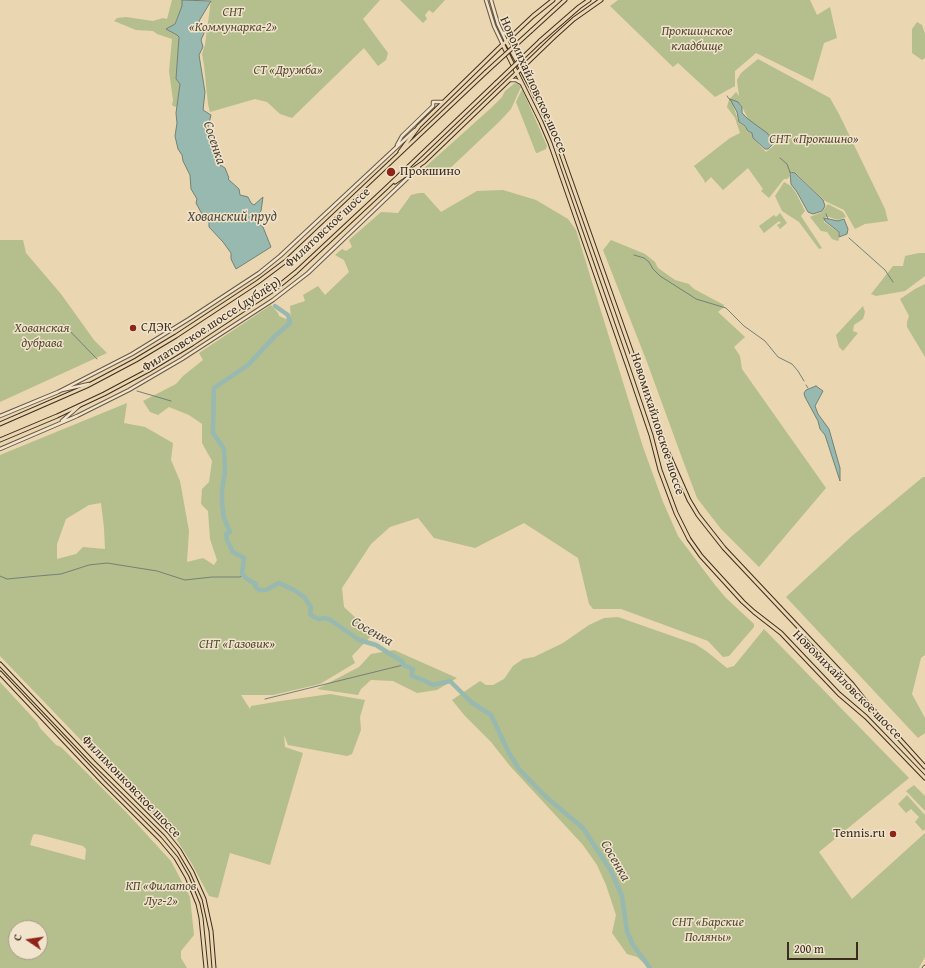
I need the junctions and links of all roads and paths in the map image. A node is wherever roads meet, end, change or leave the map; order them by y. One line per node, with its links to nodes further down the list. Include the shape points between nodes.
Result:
1 (486, 0): 10 (street, Новомихайловское шоссе)
2 (491, 0): 7 (street, Новомихайловское шоссе)
3 (553, 0): 8 (main road, Филатовское шоссе (дублёр))
4 (565, 0): 18 (main road, Филатовское шоссе, bridge)
5 (589, 0): 20 (main road, Филатовское шоссе, bridge, via 540,41)
6 (601, 0): 11 (main road, Филатовское шоссе (дублёр), via 574,19)
7 (501, 30): 8 (street, via 508,35); 9 (street, Новомихайловское шоссе)
8 (514, 34): 9 (main road, Филатовское шоссе (дублёр))
9 (506, 42): 10 (main road, Филатовское шоссе (дублёр)); 11 (main road, Новомихайловское шоссе)
10 (503, 45): 12 (main road, Новомихайловское шоссе); 15 (main road, Филатовское шоссе (дублёр))
11 (522, 69): 12 (main road, Филатовское шоссе (дублёр)); 31 (main road, Новомихайловское шоссе, via 555,136 664,444 692,505 724,548 852,684)
12 (517, 73): 13 (main road, Филатовское шоссе (дублёр)); 14 (main road, Новомихайловское шоссе)
13 (509, 80): 14 (street, via 519,80); 19 (main road, Филатовское шоссе (дублёр))
14 (523, 84): 32 (main road, Новомихайловское шоссе, via 556,157 651,435 660,470 689,539 743,602 780,633)
15 (444, 102): 16 (main road, Филатовское шоссе (дублёр)); 17 (street, via 434,102 433,106 402,136)
16 (419, 126): 17 (street, Филатовское шоссе (дублёр)); 18 (main road)
17 (396, 147): 22 (street, Филатовское шоссе (дублёр), via 311,228 259,273 135,352)
18 (394, 160): 21 (main road, Филатовское шоссе, via 286,261 258,282 176,336)
19 (424, 162): 20 (main road); 26 (street, Филатовское шоссе (дублёр), via 308,273 273,300 183,359 129,390)
20 (386, 188): 23 (main road, Филатовское шоссе, via 275,289 149,370)
21 (91, 383): 22 (street); 25 (main road, Филатовское шоссе)
22 (58, 392): 24 (street, Филатовское шоссе (дублёр))
23 (82, 404): 26 (street); 27 (main road, Филатовское шоссе)
24 (0, 416)
25 (0, 424)
26 (58, 424): 28 (street, Филатовское шоссе (дублёр))
27 (0, 440)
28 (0, 449)
29 (0, 664): 34 (main road, Филимонковское шоссе, via 179,850 204,899 211,931)
30 (0, 673): 33 (main road, Филимонковское шоссе, via 176,858 198,904)
31 (925, 768)
32 (925, 778)
33 (206, 968)
34 (214, 968)

